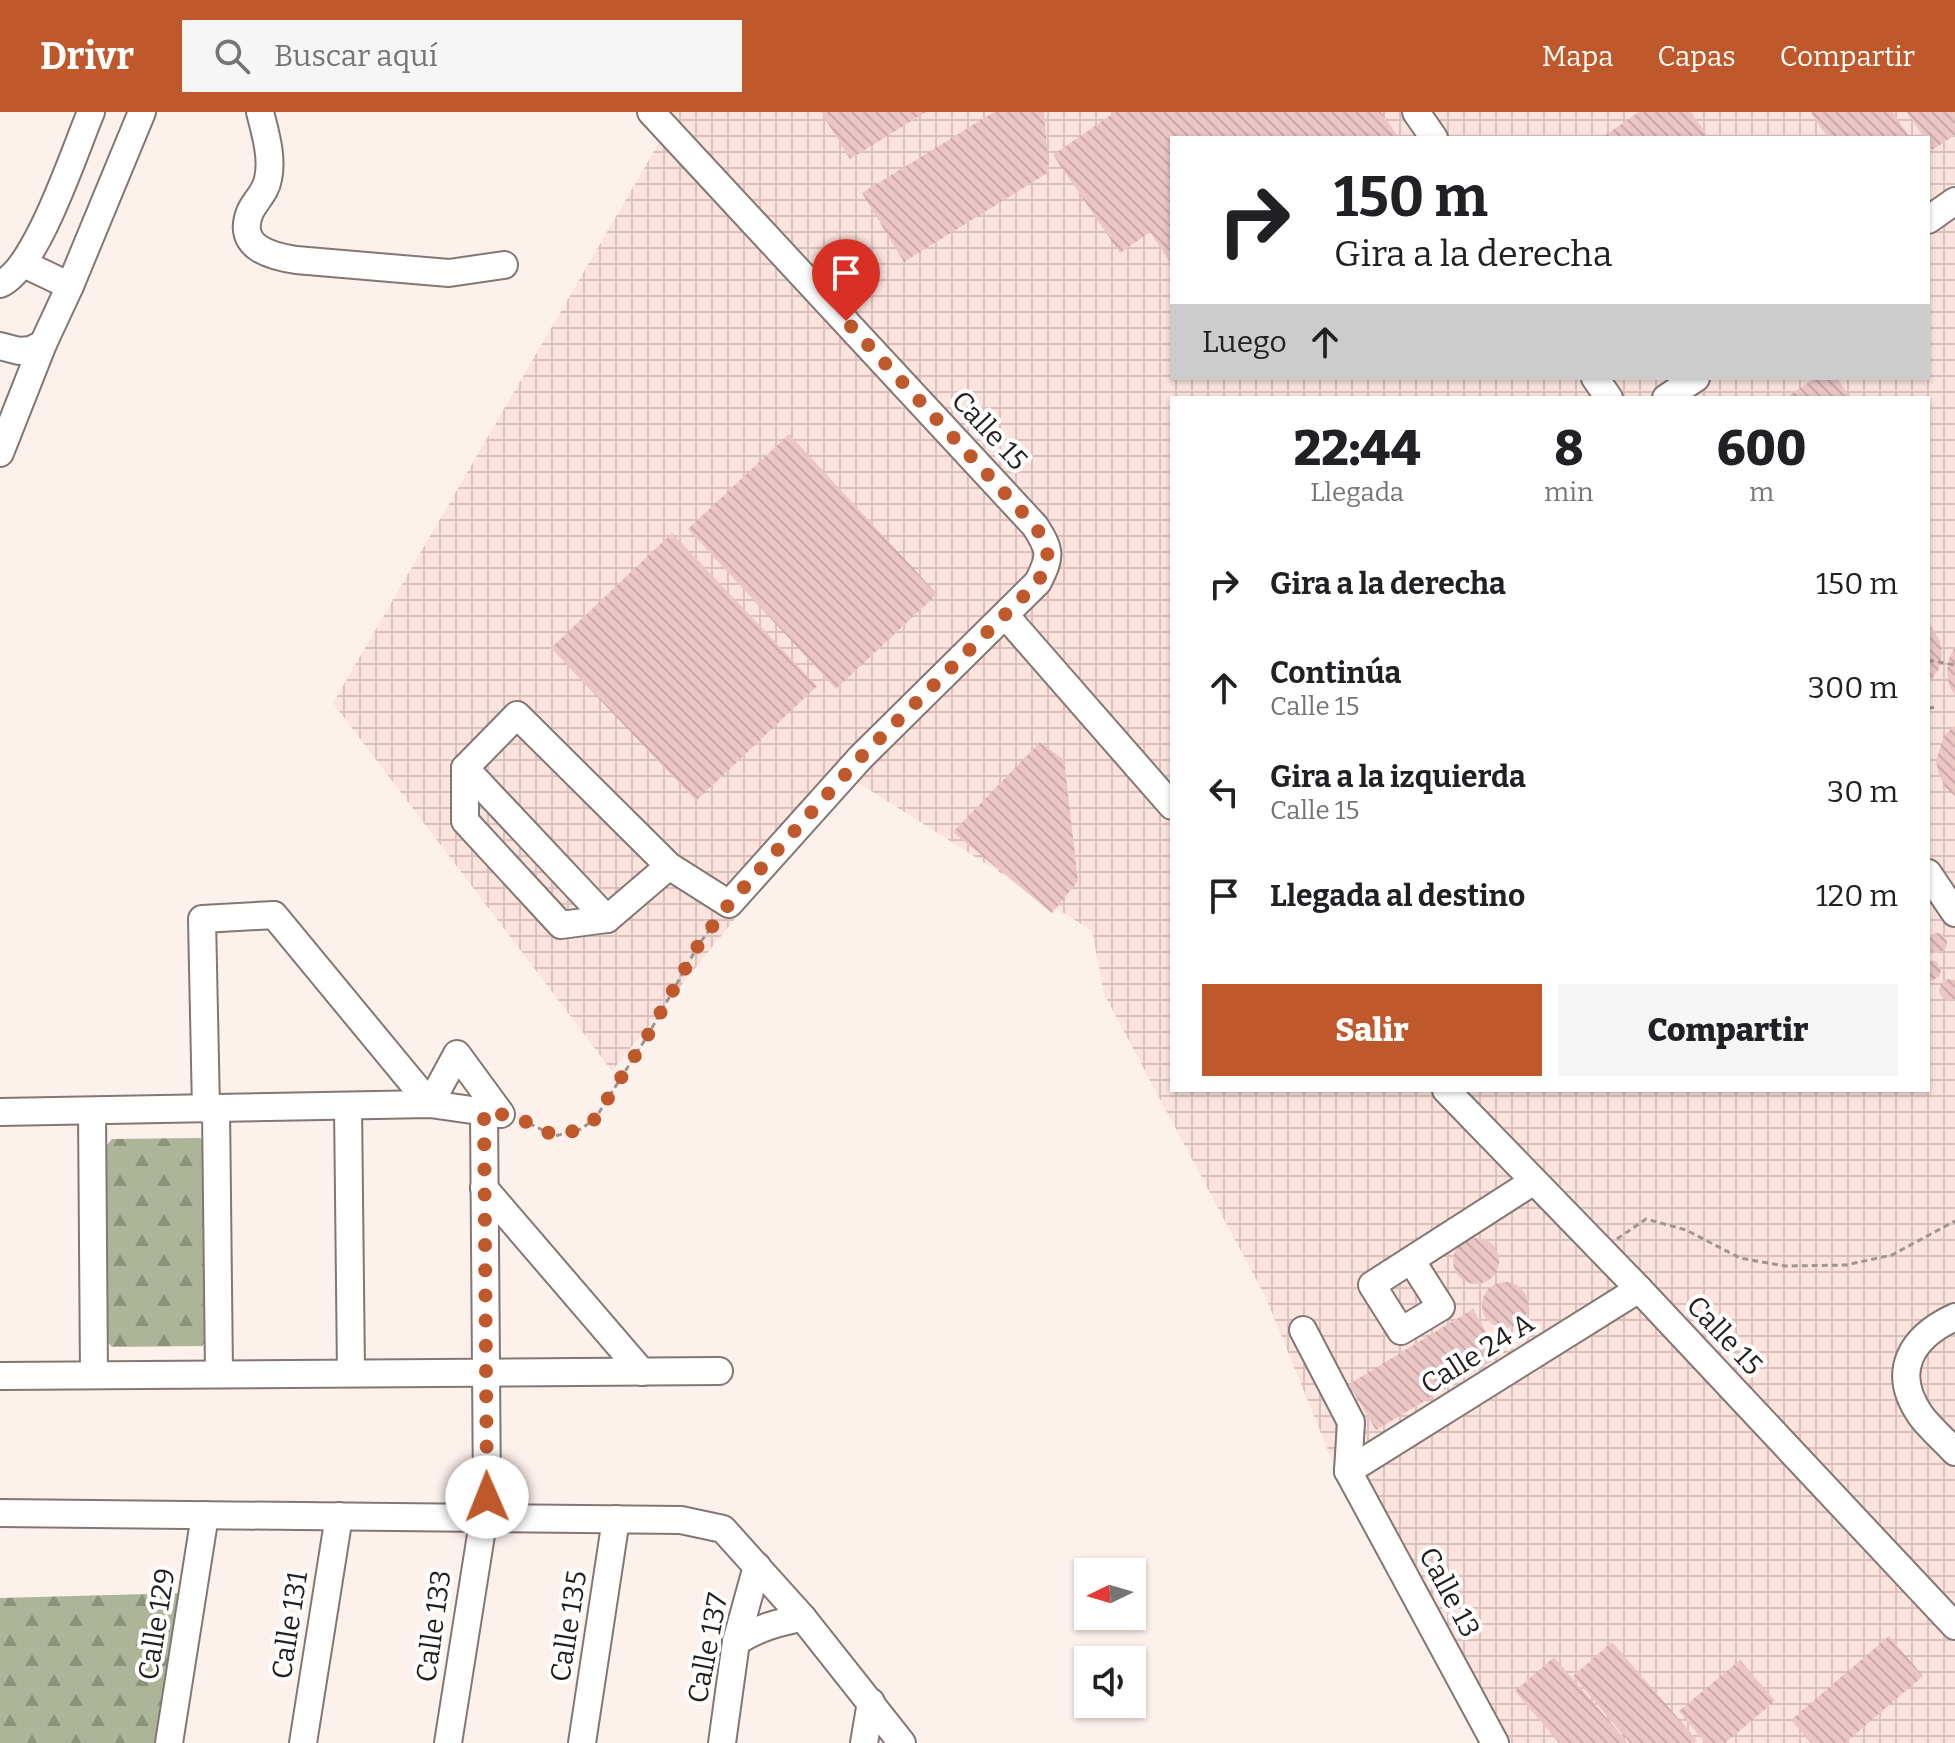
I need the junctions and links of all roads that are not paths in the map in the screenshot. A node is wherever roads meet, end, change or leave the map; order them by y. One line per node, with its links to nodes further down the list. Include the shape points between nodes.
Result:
1 (91, 112): 10 (street, via 40,233)
2 (142, 112): 11 (street)
3 (260, 112): 9 (street, via 268,181 247,225 259,250 296,260 449,273)
4 (651, 112): 17 (street, Calle 15, via 1035,526 1047,545 1049,561 1038,582)
5 (1416, 112): 6 (street)
6 (1433, 136)
7 (1955, 201): 8 (street)
8 (1930, 219)
9 (504, 265)
10 (8, 279): 11 (street)
11 (70, 286): 12 (street)
12 (43, 344): 13 (street, via 19,351); 16 (street)
13 (0, 346)
14 (1693, 380): 15 (street)
15 (1669, 396)
16 (0, 453)
17 (1005, 615): 19 (street); 20 (street, via 860,758 729,904)
18 (465, 768): 20 (street, via 517,715); 23 (street); 23 (street, via 465,821 561,925)
19 (1170, 804)
20 (669, 866): 23 (street)
21 (1930, 876): 22 (street)
22 (1955, 913)
23 (607, 919)
24 (1448, 1092): 31 (street, Calle 15)
25 (430, 1104): 26 (street); 27 (street, via 274,915 202,919); 30 (street); 30 (street, via 457,1054)
26 (348, 1106): 27 (street); 39 (street)
27 (211, 1109): 28 (street); 41 (street)
28 (92, 1111): 29 (street); 42 (street)
29 (0, 1112)
30 (492, 1113): 32 (street, Calle 133)
31 (1534, 1181): 33 (street); 34 (street, Calle 15)
32 (484, 1188): 38 (street); 40 (street, Calle 133)
33 (1411, 1260)
34 (1639, 1289): 45 (street, Calle 24 A); 53 (street, Calle 15)
35 (1955, 1317): 44 (street, via 1914,1346 1906,1365 1910,1397)
36 (1303, 1330): 45 (street, via 1351,1422)
37 (719, 1371): 38 (street)
38 (642, 1372): 40 (street)
39 (351, 1373): 40 (street); 41 (street)
40 (485, 1373): 49 (street, Calle 133, via 487,1497)
41 (219, 1374): 42 (street)
42 (94, 1375): 43 (street)
43 (0, 1376)
44 (1955, 1452)
45 (1348, 1471): 63 (street, Calle 13)
46 (0, 1513): 47 (street)
47 (205, 1515): 48 (street); 56 (street, Calle 129)
48 (339, 1516): 49 (street); 57 (street, Calle 131)
49 (482, 1518): 50 (street); 58 (street, Calle 133)
50 (616, 1519): 51 (street, via 681,1520 723,1529); 59 (street, Calle 135)
51 (757, 1566): 52 (street); 54 (street, Calle 137)
52 (803, 1618): 54 (street, via 779,1621); 55 (street)
53 (1955, 1626)
54 (736, 1642): 60 (street, Calle 137)
55 (871, 1702): 61 (street); 62 (street)
56 (169, 1743)
57 (303, 1743)
58 (448, 1743)
59 (582, 1743)
60 (722, 1743)
61 (864, 1743)
62 (902, 1743)
63 (1495, 1743)

